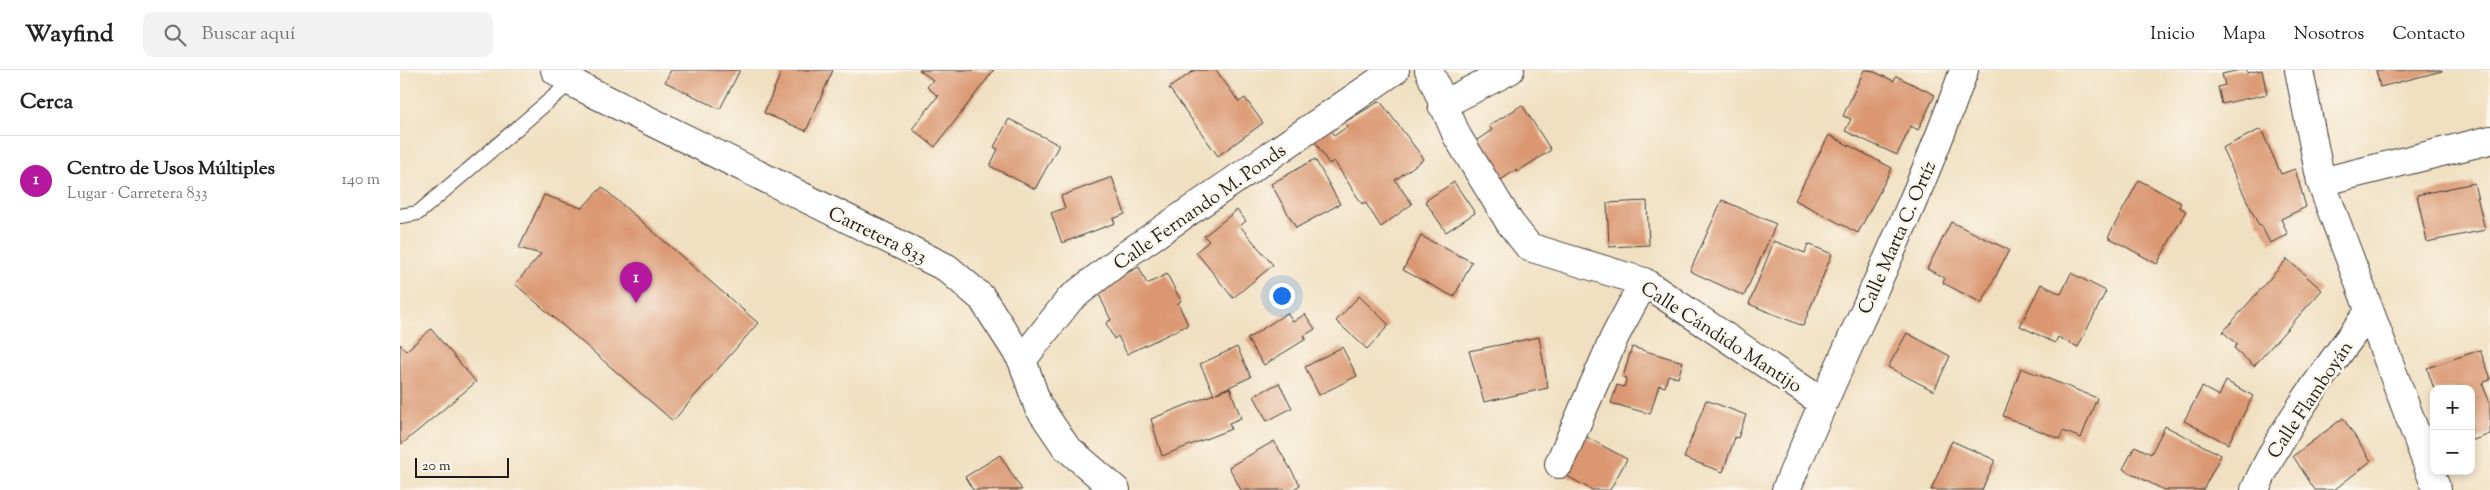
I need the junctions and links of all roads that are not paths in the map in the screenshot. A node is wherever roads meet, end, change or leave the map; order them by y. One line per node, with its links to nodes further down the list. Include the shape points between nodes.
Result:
1 (1395, 70): 13 (street, Calle Fernando M. Ponds, via 1130,252 1070,299)
2 (1429, 70): 7 (street, Calle Cándido Mantijo)
3 (1510, 70): 7 (street)
4 (1964, 70): 14 (street, Calle Marta C. Ortíz, via 1941,138)
5 (2299, 70): 9 (street)
6 (563, 76): 10 (lane, via 418,213); 13 (street, Carretera 833, via 947,268 982,298)
7 (1442, 105): 11 (street, Calle Cándido Mantijo, via 1482,178 1529,247)
8 (2490, 140): 9 (street)
9 (2321, 182): 12 (street)
10 (400, 216)
11 (1644, 282): 14 (street, Calle Cándido Mantijo); 15 (street, via 1615,336)
12 (2369, 312): 18 (street, Calle Flamboyán, via 2321,378 2271,456); 19 (street)
13 (1022, 360): 16 (street, Carretera 833, via 1038,406 1066,447)
14 (1822, 402): 17 (street, Calle Marta C. Ortíz)
15 (1559, 464)
16 (1116, 490)
17 (1786, 490)
18 (2255, 490)
19 (2437, 490)

